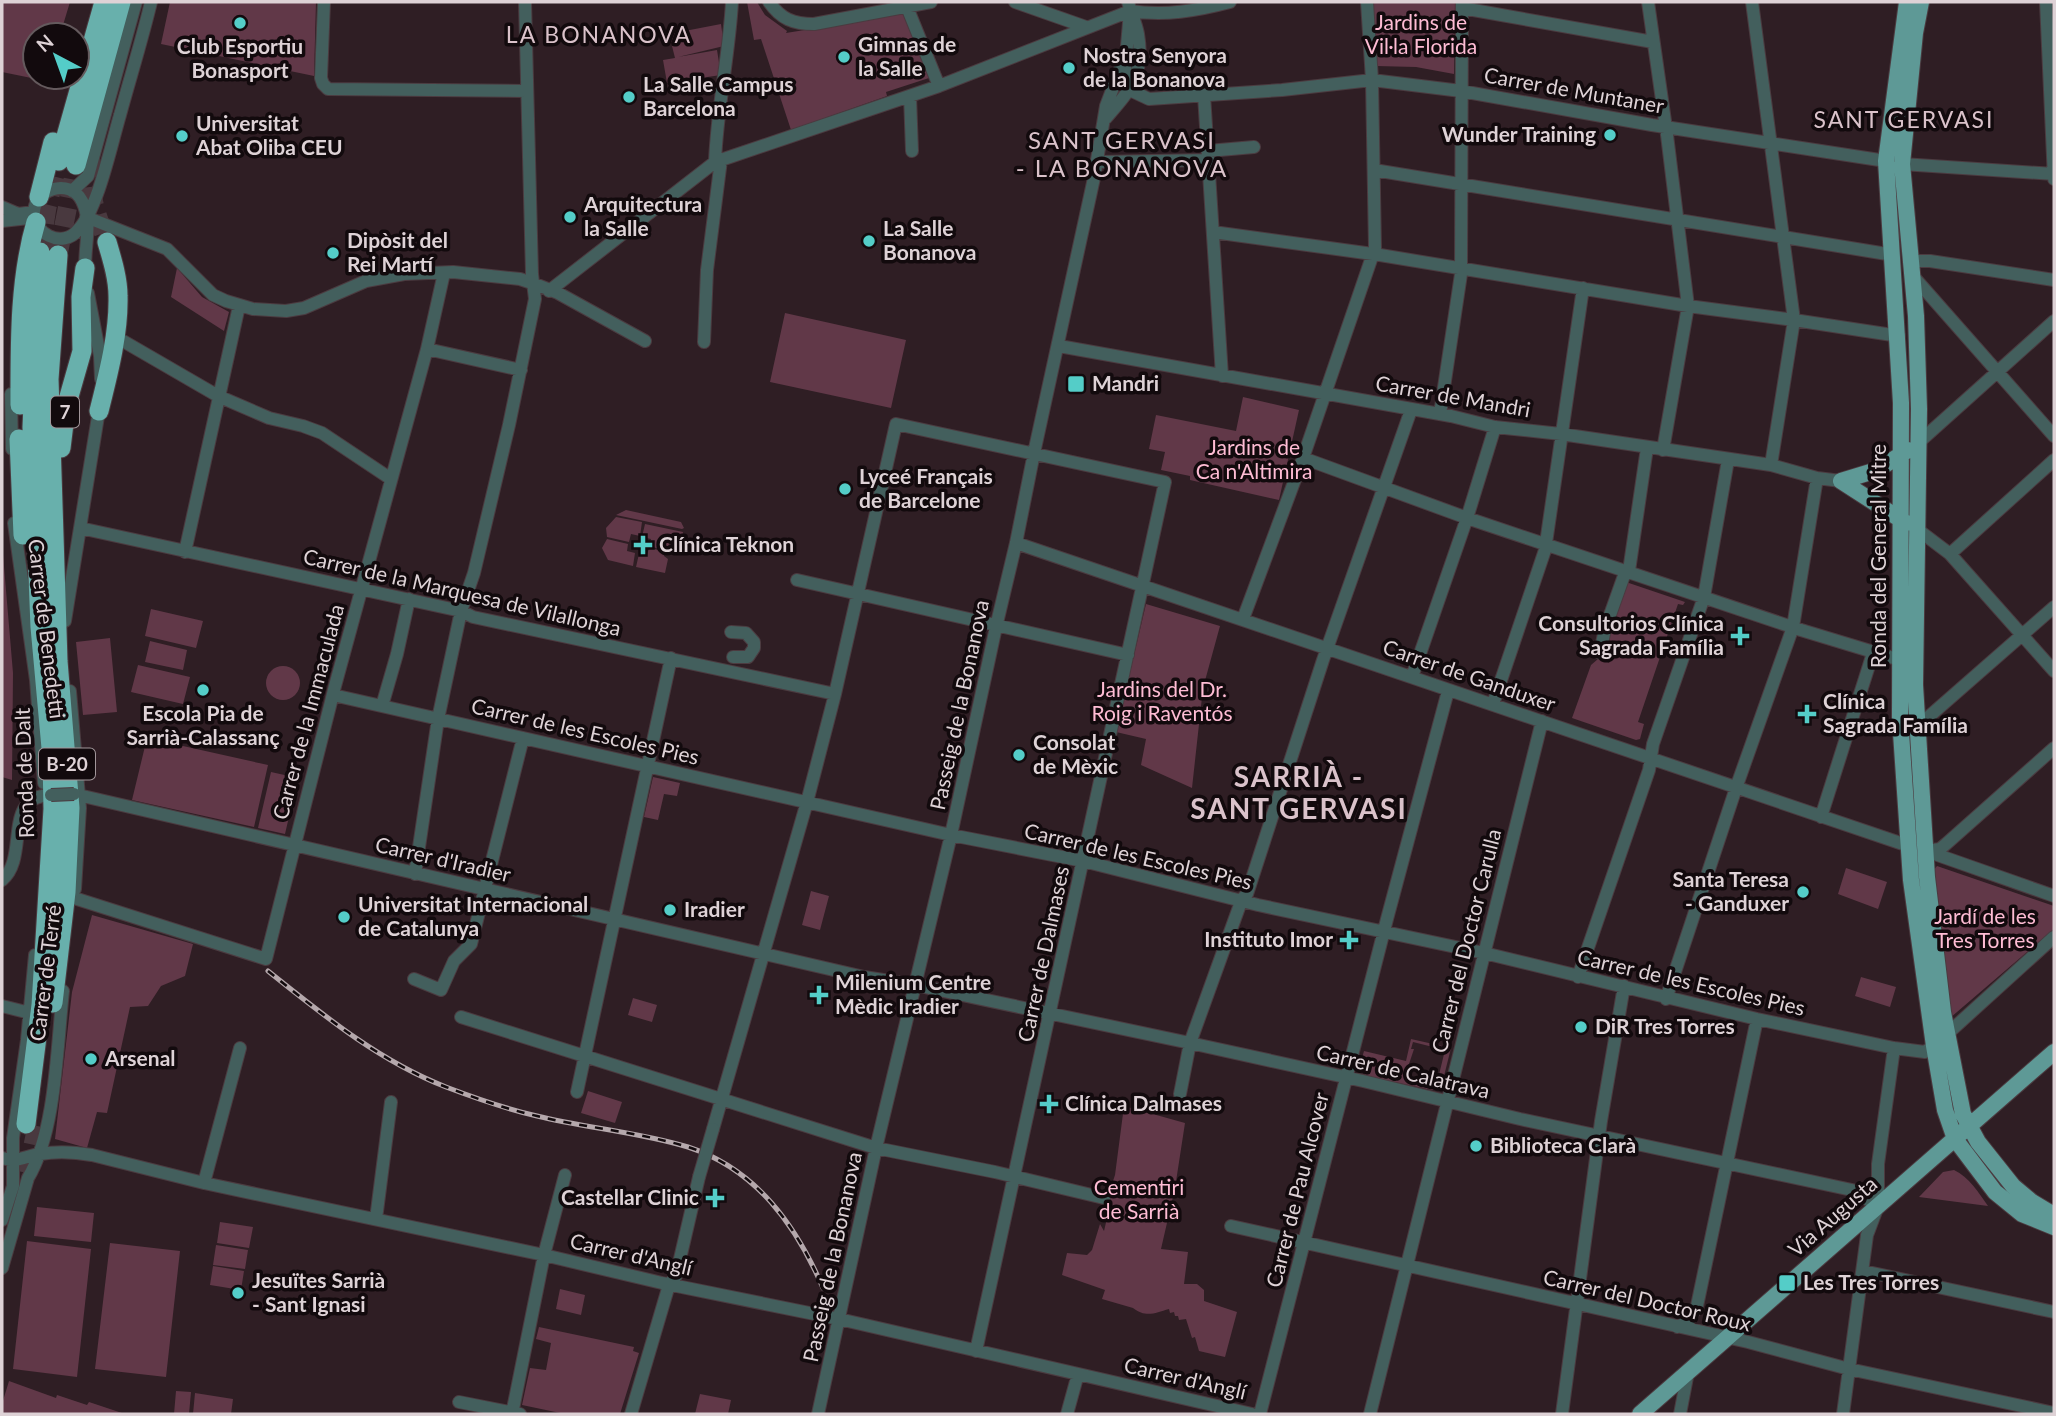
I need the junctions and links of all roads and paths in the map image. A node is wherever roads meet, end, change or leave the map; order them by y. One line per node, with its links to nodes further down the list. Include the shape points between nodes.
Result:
1 (91, 2): 22 (highway)
2 (104, 2): 25 (highway, via 67,163)
3 (121, 2): 25 (highway)
4 (136, 2): 48 (street, via 88,176)
5 (151, 2): 51 (street, via 100,186)
6 (324, 2): 31 (street, via 321,78 325,87)
7 (525, 2): 31 (street)
8 (732, 2): 42 (street, via 716,138)
9 (769, 2): 20 (street, via 777,14 801,24)
10 (931, 2): 20 (street)
11 (1015, 2): 23 (street)
12 (1230, 2): 21 (street, via 1175,13 1152,14)
13 (1367, 2): 27 (street)
14 (1648, 2): 24 (street)
15 (1752, 2): 38 (street)
16 (1907, 2): 44 (main road, Ronda del General Mitre)
17 (1921, 2): 44 (main road, Ronda del General Mitre)
18 (2046, 2): 46 (street)
19 (1462, 5): 24 (street); 32 (street)
20 (907, 7): 28 (street)
21 (1129, 7): 23 (street); 26 (street); 29 (street, via 1139,47 1138,72)
22 (86, 21)
23 (1086, 27): 28 (street)
24 (1653, 42): 37 (street)
25 (108, 47): 34 (highway)
26 (1127, 51): 29 (street, via 1123,74); 36 (street, Passeig de la Bonanova)
27 (1372, 80): 32 (street, Carrer de Muntaner); 33 (street, Carrer de Muntaner); 45 (street)
28 (939, 86): 35 (street)
29 (1130, 90): 33 (street, Carrer de Muntaner, via 1149,99); 36 (street)
30 (67, 91): 50 (highway, 7)
31 (527, 91): 64 (street)
32 (1461, 91): 37 (street, Carrer de Muntaner); 47 (street)
33 (1204, 95): 41 (street)
34 (103, 96)
35 (910, 96): 40 (street); 42 (street)
36 (1104, 120): 43 (street, Passeig de la Bonanova)
37 (1666, 127): 38 (street, Carrer de Muntaner); 52 (street)
38 (1771, 142): 44 (street, Carrer de Muntaner); 55 (street)
39 (1254, 147): 41 (street)
40 (912, 151)
41 (1208, 156): 43 (street); 54 (street)
42 (718, 161): 66 (street); 74 (street)
43 (1097, 162): 75 (street, Passeig de la Bonanova)
44 (1894, 163): 46 (street, Carrer de Muntaner); 58 (main road, Ronda del General Mitre); 61 (main road, Ronda del General Mitre)
45 (1374, 170): 47 (street); 57 (street)
46 (2054, 175)
47 (1462, 184): 52 (street); 60 (street)
48 (72, 191): 50 (street, via 51,189); 51 (street, via 83,202)
49 (2, 207): 50 (street, via 18,214)
50 (36, 213): 51 (street, via 44,234 62,239 79,230); 53 (street, via 22,221); 122 (highway, 7, via 23,306 19,444 23,537); 150 (street, Carrer de Benedetti, via 16,269 12,448 15,540)
51 (86, 217): 59 (street, Carrer de Benedetti); 67 (street, via 167,249 213,295)
52 (1678, 218): 55 (street); 68 (street)
53 (2, 221)
54 (1213, 232): 57 (street); 79 (street)
55 (1784, 236): 58 (street); 69 (street)
56 (107, 242): 83 (highway, 7, via 118,303)
57 (1373, 254): 60 (street); 80 (street)
58 (1893, 255): 71 (main road, Ronda del General Mitre)
59 (85, 268): 83 (street, Carrer de Benedetti, via 101,368); 111 (highway, 7, via 83,342 62,432)
60 (1461, 268): 65 (street); 84 (street)
61 (1912, 268): 63 (street, via 1930,261); 78 (street); 88 (main road, Ronda del General Mitre)
62 (444, 273): 64 (street); 67 (street, via 366,281 304,309); 76 (street, Carrer de la Immaculada)
63 (2054, 280)
64 (535, 284): 66 (street); 77 (street)
65 (1583, 288): 68 (street); 86 (street)
66 (549, 291): 73 (street)
67 (239, 306): 81 (street)
68 (1688, 306): 69 (street); 90 (street)
69 (1794, 320): 71 (street); 96 (street)
70 (2054, 321): 78 (street)
71 (1899, 336): 92 (main road, Ronda del General Mitre)
72 (123, 341): 81 (street)
73 (645, 341)
74 (704, 342)
75 (1059, 346): 79 (street, Carrer de Mandri); 91 (street, Passeig de la Bonanova)
76 (427, 349): 77 (street); 99 (street, Carrer de la Immaculada)
77 (521, 370): 120 (street)
78 (1997, 372): 87 (street); 88 (street)
79 (1222, 376): 80 (street, Carrer de Mandri)
80 (1325, 394): 82 (street, Carrer de Mandri); 93 (street)
81 (218, 396): 99 (street, via 269,418 322,433); 109 (street)
82 (1411, 410): 84 (street, Carrer de Mandri); 101 (street)
83 (99, 411): 105 (street, Carrer de Benedetti)
84 (1440, 414): 85 (street, Carrer de Mandri)
85 (1495, 426): 86 (street, Carrer de Mandri); 103 (street)
86 (1561, 434): 89 (street, Carrer de Mandri); 108 (street)
87 (2054, 436)
88 (1918, 443): 92 (main road); 106 (main road, Ronda del General Mitre)
89 (1647, 447): 90 (street, Carrer de Mandri); 112 (street)
90 (1663, 450): 94 (street, Carrer de Mandri)
91 (1034, 453): 107 (street, Passeig de la Bonanova); 114 (street, Carrer de Dalmases, via 1164,482); 116 (street, via 896,424)
92 (1901, 456): 97 (main road); 104 (main road, Ronda del General Mitre)
93 (1303, 458): 101 (street); 121 (street)
94 (1728, 460): 96 (street, Carrer de Mandri); 117 (street)
95 (2054, 460): 110 (street)
96 (1771, 465): 98 (street, Carrer de Mandri)
97 (1868, 473): 100 (main road); 102 (main road, via 1861,482)
98 (1817, 478): 100 (street, Carrer de Mandri); 124 (street)
99 (391, 479): 115 (street, Carrer de la Immaculada)
100 (1841, 481): 102 (main road)
101 (1385, 487): 103 (street); 127 (street)
102 (1862, 494): 104 (main road)
103 (1466, 518): 108 (street); 135 (street)
104 (1901, 521): 106 (main road); 133 (main road, Ronda del General Mitre)
105 (80, 528): 109 (street, Carrer de la Marquesa de Vilallonga); 151 (street, Carrer de Benedetti, via 65,620)
106 (1917, 529): 110 (street); 143 (main road, Ronda del General Mitre)
107 (1016, 543): 114 (street, Carrer de Ganduxer); 123 (street, Passeig de la Bonanova)
108 (1545, 544): 112 (street); 139 (street)
109 (185, 552): 115 (street, Carrer de la Marquesa de Vilallonga)
110 (1950, 554): 126 (street)
111 (53, 557): 122 (highway, Ronda de Dalt / B-20, via 49,253 32,427); 122 (highway, Ronda de Dalt / B-20, via 70,808 66,892 32,1123 53,809)
112 (1627, 571): 117 (street); 128 (street)
113 (797, 580): 116 (street)
114 (1142, 585): 121 (street, Carrer de Ganduxer); 130 (street, Carrer de Dalmases)
115 (361, 588): 118 (street, Carrer de la Marquesa de Vilallonga); 138 (street, Carrer de la Immaculada)
116 (859, 594): 123 (street); 137 (street)
117 (1704, 597): 124 (street); 147 (street)
118 (409, 599): 120 (street, Carrer de la Marquesa de Vilallonga); 140 (street)
119 (2054, 607): 126 (street)
120 (461, 611): 132 (street, Carrer de la Marquesa de Vilallonga); 141 (street)
121 (1243, 619): 127 (street, Carrer de Ganduxer)
122 (40, 627)
123 (996, 627): 130 (street); 154 (street, Passeig de la Bonanova)
124 (1793, 627): 129 (street); 149 (street)
125 (731, 632): 131 (street, via 746,633 754,642 748,657)
126 (2023, 634): 134 (street); 143 (street)
127 (1327, 648): 135 (street, Carrer de Ganduxer); 164 (street)
128 (1600, 653)
129 (1873, 653): 133 (street); 153 (street)
130 (1128, 655): 158 (street, Carrer de Dalmases)
131 (733, 657)
132 (671, 659): 137 (street, Carrer de la Marquesa de Vilallonga); 148 (street)
133 (1900, 660): 145 (main road, Ronda del General Mitre)
134 (2054, 671)
135 (1412, 677): 136 (street, Carrer de Ganduxer)
136 (1448, 691): 139 (street, Carrer de Ganduxer); 166 (street, Carrer de Pau Alcover)
137 (835, 694): 152 (street)
138 (333, 695): 140 (street, Carrer de les Escoles Pies); 155 (street, Carrer de la Immaculada)
139 (1493, 704): 142 (street, Carrer de Ganduxer)
140 (382, 706): 141 (street, Carrer de les Escoles Pies)
141 (438, 719): 144 (street, Carrer de les Escoles Pies); 159 (street)
142 (1542, 721): 147 (street, Carrer de Ganduxer); 169 (street, Carrer del Doctor Carulla)
143 (1917, 727): 145 (main road); 157 (main road, Ronda del General Mitre)
144 (523, 738): 148 (street, Carrer de les Escoles Pies); 161 (street)
145 (1902, 740): 156 (main road, Ronda del General Mitre)
146 (2054, 748): 157 (street, via 1940,849)
147 (1651, 759): 149 (street, Carrer de Ganduxer); 170 (street)
148 (647, 766): 152 (street, Carrer de les Escoles Pies); 165 (street)
149 (1736, 788): 153 (street, Carrer de Ganduxer); 174 (street)
150 (48, 795): 151 (street, Carrer d'Iradier, bridge); 160 (street, via 26,804 10,870); 176 (street, Carrer de Terré)
151 (77, 795): 155 (street, Carrer d'Iradier); 163 (street, Carrer de Terré, via 80,834)
152 (807, 802): 154 (street, Carrer de les Escoles Pies); 168 (street)
153 (1821, 817): 156 (street, Carrer de Ganduxer)
154 (951, 835): 158 (street, Carrer de les Escoles Pies); 172 (street, Passeig de la Bonanova)
155 (295, 845): 159 (street, Carrer d'Iradier); 163 (street, Carrer de la Immaculada, via 266,959)
156 (1909, 846): 157 (main road); 182 (main road, Ronda del General Mitre)
157 (1926, 851): 162 (street); 180 (main road, Ronda del General Mitre)
158 (1083, 861): 164 (street, Carrer de les Escoles Pies); 177 (street, Carrer de Dalmases)
159 (415, 874): 161 (street, Carrer d'Iradier)
160 (2, 880)
161 (486, 890): 165 (street, Carrer d'Iradier); 171 (street, via 471,944 454,961 441,990)
162 (2052, 892)
163 (74, 898): 197 (street, Carrer de Terré, via 48,1127)
164 (1242, 900): 166 (street, Carrer de les Escoles Pies); 181 (street)
165 (616, 918): 168 (street, Carrer d'Iradier); 186 (street)
166 (1384, 931): 169 (street, Carrer de les Escoles Pies); 187 (street, Carrer de Pau Alcover)
167 (2054, 937): 180 (street)
168 (763, 952): 172 (street, Carrer d'Iradier); 190 (street)
169 (1484, 953): 170 (street, Carrer de les Escoles Pies); 192 (street, Carrer del Doctor Carulla)
170 (1578, 977): 173 (street, Carrer de les Escoles Pies)
171 (414, 979)
172 (915, 985): 177 (street, Carrer de Calatrava); 196 (street, Passeig de la Bonanova)
173 (1624, 986): 174 (street, Carrer de les Escoles Pies); 194 (street)
174 (1667, 999): 179 (street, Carrer de les Escoles Pies)
175 (2, 1006): 176 (street)
176 (30, 1013): 198 (street, Carrer de Terré)
177 (1050, 1015): 181 (street, Carrer de Calatrava); 201 (street, Carrer de Dalmases)
178 (461, 1017): 186 (street)
179 (1756, 1019): 184 (street, Carrer de les Escoles Pies); 199 (street)
180 (1947, 1035): 182 (main road); 193 (main road, Ronda del General Mitre)
181 (1190, 1043): 187 (street, Carrer de Calatrava); 189 (street)
182 (1934, 1046): 184 (street, Carrer de les Escoles Pies, via 1925,1052); 195 (main road, Ronda del General Mitre)
183 (240, 1048): 202 (street)
184 (1894, 1048): 205 (street, via 1878,1164)
185 (2054, 1052): 193 (main road, Via Augusta)
186 (586, 1057): 188 (street); 190 (street)
187 (1347, 1078): 192 (street, Carrer de Calatrava); 214 (street, Carrer de Pau Alcover)
188 (577, 1091)
189 (1180, 1094)
190 (723, 1098): 196 (street); 219 (street, bridge)
191 (391, 1102): 209 (street)
192 (1446, 1102): 194 (street, Carrer de Calatrava); 216 (street, Carrer del Doctor Carulla)
193 (1969, 1127): 195 (main road, Via Augusta); 203 (main road, Ronda del General Mitre)
194 (1600, 1136): 199 (street, Carrer de Calatrava); 220 (street)
195 (1955, 1139): 205 (main road, Via Augusta); 207 (main road, Ronda del General Mitre, via 1986,1182)
196 (876, 1148): 201 (street); 223 (street, Passeig de la Bonanova)
197 (40, 1154): 198 (street, Carrer d'Anglí); 202 (street, Carrer d'Anglí, via 75,1152); 217 (street, Carrer de Terré, via 28,1178)
198 (8, 1160): 210 (street, Carrer de Terré, via 13,1186)
199 (1727, 1163): 205 (street, Carrer de Calatrava, via 1852,1190); 221 (street)
200 (565, 1175): 215 (street)
201 (1014, 1179): 204 (street); 227 (street, Carrer de Dalmases)
202 (204, 1182): 209 (street, Carrer d'Anglí)
203 (2012, 1186): 206 (main road); 208 (main road, Ronda del General Mitre)
204 (1104, 1198)
205 (1878, 1206): 218 (street, via 1867,1235); 226 (main road, Via Augusta)
206 (2054, 1206)
207 (2022, 1214): 212 (main road, Ronda del General Mitre); 213 (main road)
208 (2054, 1215)
209 (376, 1219): 215 (street, Carrer d'Anglí)
210 (2, 1220)
211 (1231, 1226): 214 (street, Carrer del Doctor Roux)
212 (2054, 1227)
213 (2054, 1235)
214 (1305, 1243): 216 (street, Carrer del Doctor Roux); 239 (street, Carrer de Pau Alcover)
215 (544, 1255): 219 (street, Carrer d'Anglí); 234 (street)
216 (1406, 1267): 220 (street, Carrer del Doctor Roux); 240 (street, Carrer del Doctor Carulla)
217 (2, 1268)
218 (1863, 1272): 222 (street); 229 (street)
219 (670, 1285): 223 (street, Carrer d'Anglí); 235 (street)
220 (1576, 1304): 224 (street, Carrer del Doctor Roux); 241 (street)
221 (1697, 1306): 224 (street, via 1688,1322); 225 (street)
222 (2054, 1312)
223 (839, 1319): 227 (street, Carrer d'Anglí); 236 (street, Passeig de la Bonanova)
224 (1677, 1327): 225 (street, Carrer del Doctor Roux)
225 (1703, 1334): 226 (street, Carrer del Doctor Roux); 228 (street)
226 (1727, 1339): 228 (main road, Via Augusta); 229 (street, Carrer del Doctor Roux)
227 (976, 1351): 231 (street, Carrer d'Anglí)
228 (1708, 1355): 230 (main road, Via Augusta)
229 (1849, 1369): 233 (street, Carrer del Doctor Roux); 244 (street)
230 (1688, 1372): 242 (main road, Via Augusta); 243 (street)
231 (1078, 1374): 237 (street); 238 (street, Carrer d'Anglí)
232 (459, 1402): 234 (street)
233 (2054, 1413)
234 (515, 1414)
235 (631, 1414)
236 (818, 1414)
237 (1066, 1414)
238 (1252, 1414)
239 (1260, 1414)
240 (1370, 1414)
241 (1562, 1414)
242 (1640, 1414)
243 (1680, 1414)
244 (1843, 1414)

